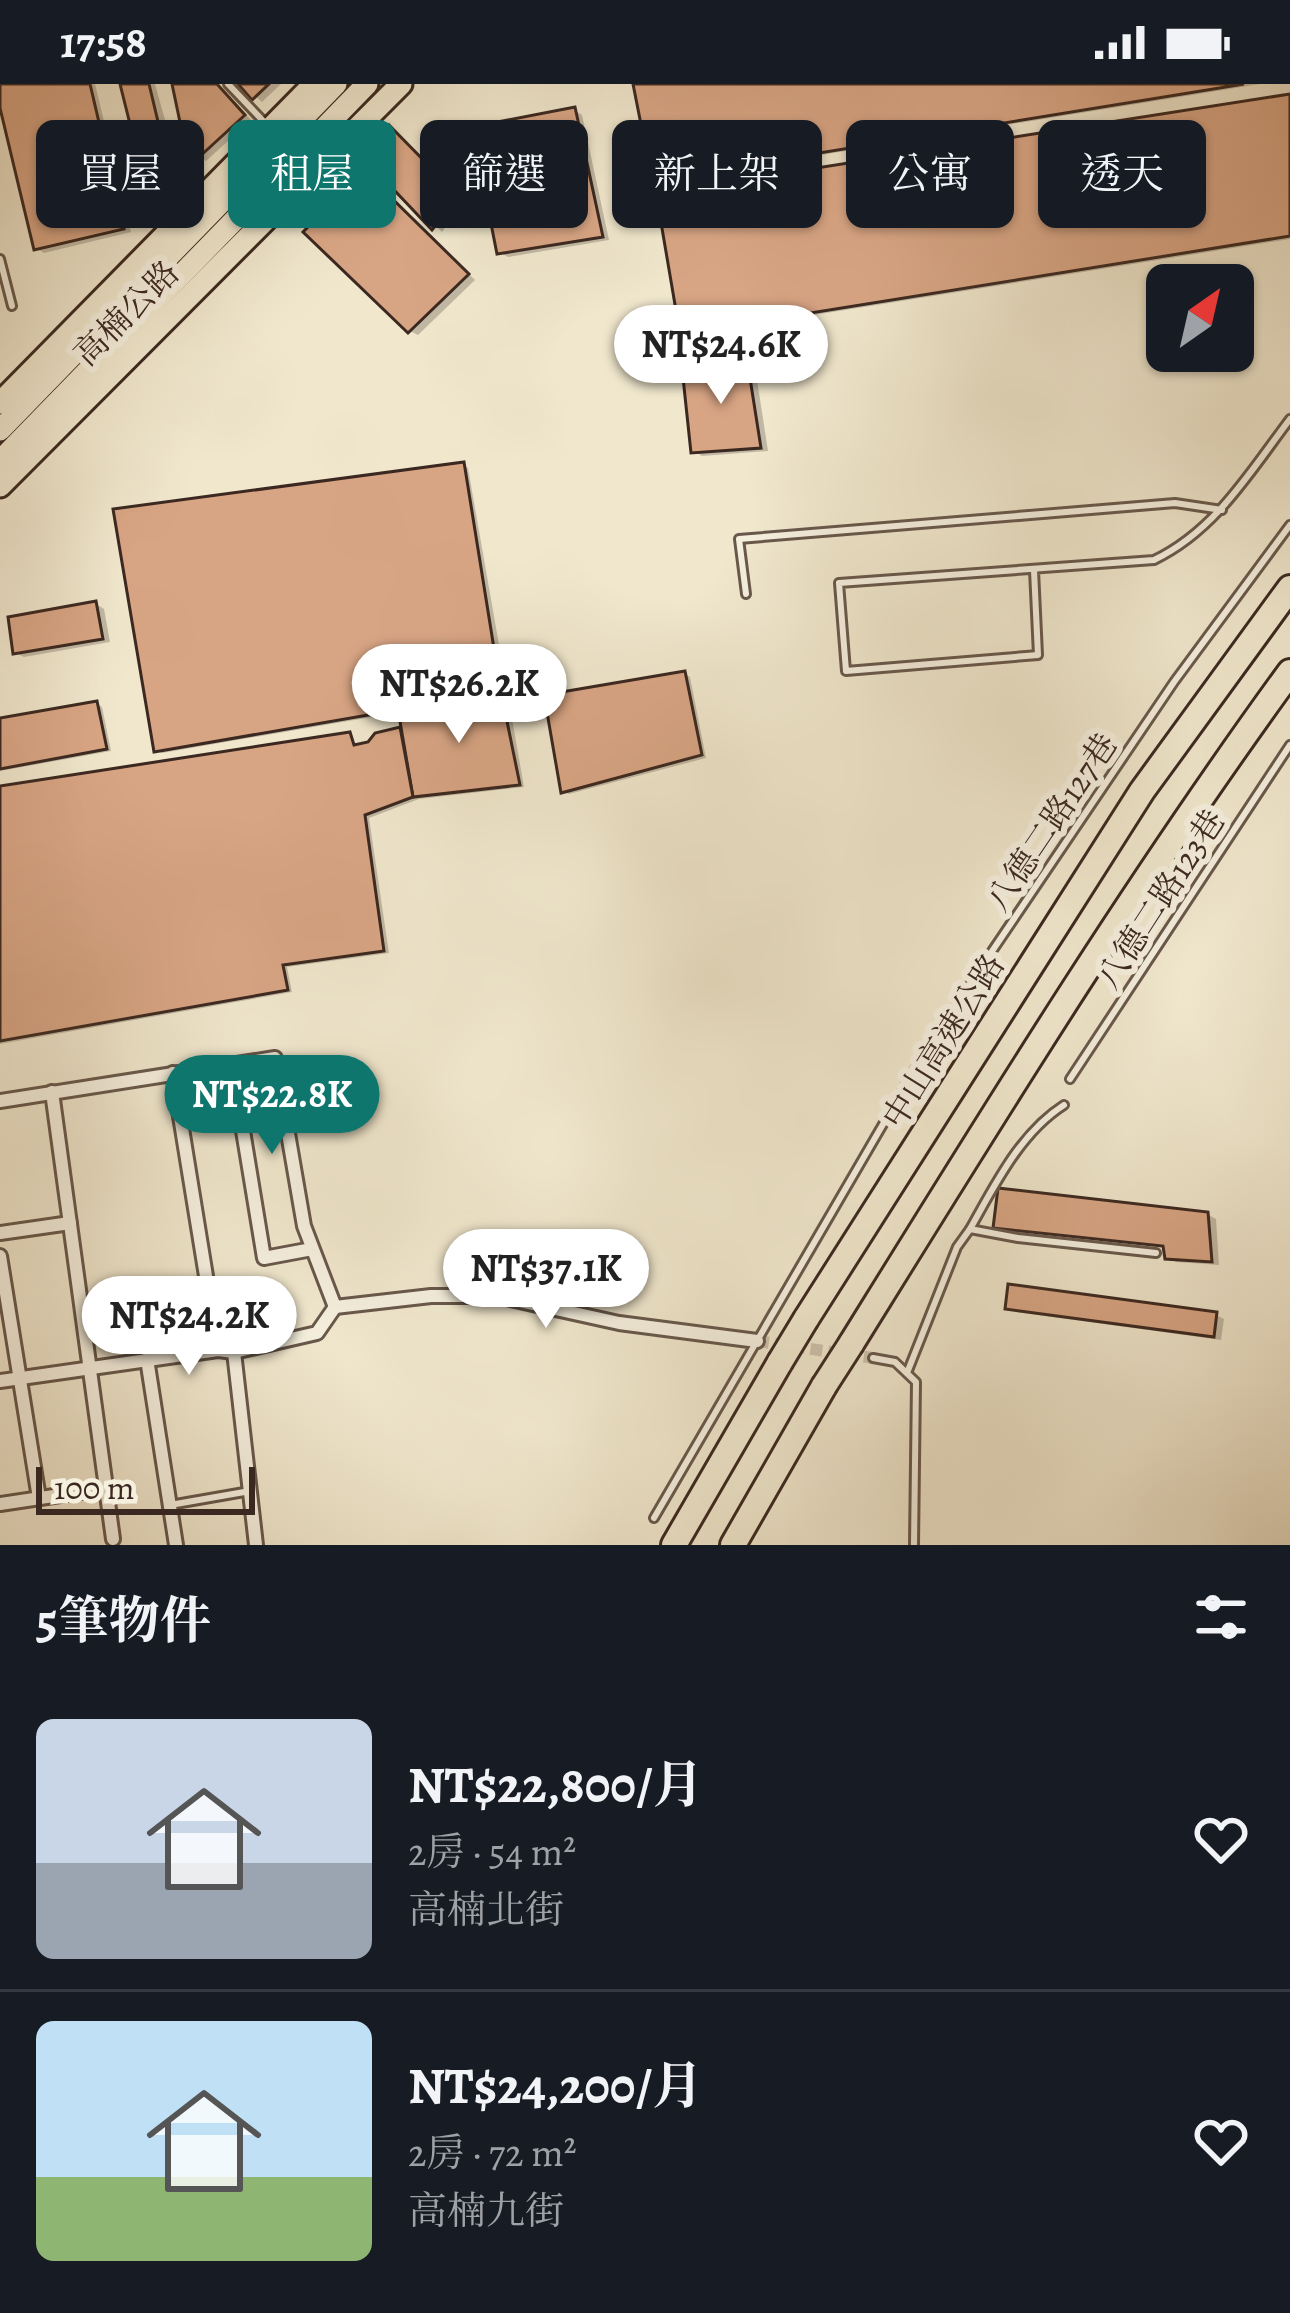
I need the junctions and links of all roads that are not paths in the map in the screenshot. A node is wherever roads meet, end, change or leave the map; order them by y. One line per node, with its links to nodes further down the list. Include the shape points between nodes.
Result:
1 (228, 84): 6 (lane)
2 (314, 84): 7 (main road, 高楠公路)
3 (336, 84): 13 (main road, 高楠公路)
4 (367, 84): 14 (main road, 高楠公路)
5 (401, 84): 15 (main road, 高楠公路)
6 (263, 120)
7 (279, 120)
8 (228, 172): 11 (main road, 高楠公路)
9 (0, 259): 10 (lane)
10 (12, 306)
11 (0, 404)
12 (1290, 419): 16 (lane)
13 (0, 430)
14 (0, 461)
15 (0, 486)
16 (1222, 510): 18 (lane, via 1184,546 1154,560); 20 (lane, via 1175,503 739,538)
17 (1290, 525): 36 (lane, 八德二路127巷, via 932,1040)
18 (1034, 570): 18 (lane, via 839,583 847,670 1038,656)
19 (1290, 588): 53 (highway, 中山高速公路, bridge, via 1142,791 806,1319)
20 (746, 594)
21 (1290, 672): 54 (highway, bridge, via 1089,964)
22 (1290, 745): 25 (lane, 八德二路123巷)
23 (232, 1064): 24 (street); 32 (street, via 274,1058); 32 (street, via 264,1258)
24 (173, 1072): 26 (street); 37 (street)
25 (1070, 1079)
26 (52, 1092): 27 (street); 29 (street)
27 (0, 1101)
28 (1064, 1105): 30 (lane, via 1001,1173)
29 (70, 1223): 31 (street); 40 (street)
30 (970, 1229): 33 (lane); 41 (lane)
31 (0, 1233)
32 (312, 1249): 35 (street)
33 (1156, 1253)
34 (0, 1256): 42 (street)
35 (335, 1306): 36 (street, via 496,1296); 37 (street, via 317,1334)
36 (757, 1341): 49 (lane, 八德二路127巷)
37 (226, 1351): 39 (street); 45 (street)
38 (873, 1358): 41 (lane)
39 (147, 1359): 40 (street); 48 (street)
40 (89, 1368): 42 (street); 44 (street)
41 (907, 1373): 55 (lane, via 916,1382)
42 (19, 1377): 43 (street); 46 (street)
43 (0, 1381)
44 (107, 1488): 46 (street); 50 (street)
45 (250, 1491): 48 (lane); 52 (street)
46 (39, 1498): 47 (street)
47 (0, 1504)
48 (170, 1504): 51 (street)
49 (654, 1517)
50 (113, 1539)
51 (176, 1545)
52 (256, 1545)
53 (674, 1545)
54 (733, 1545)
55 (914, 1545)

